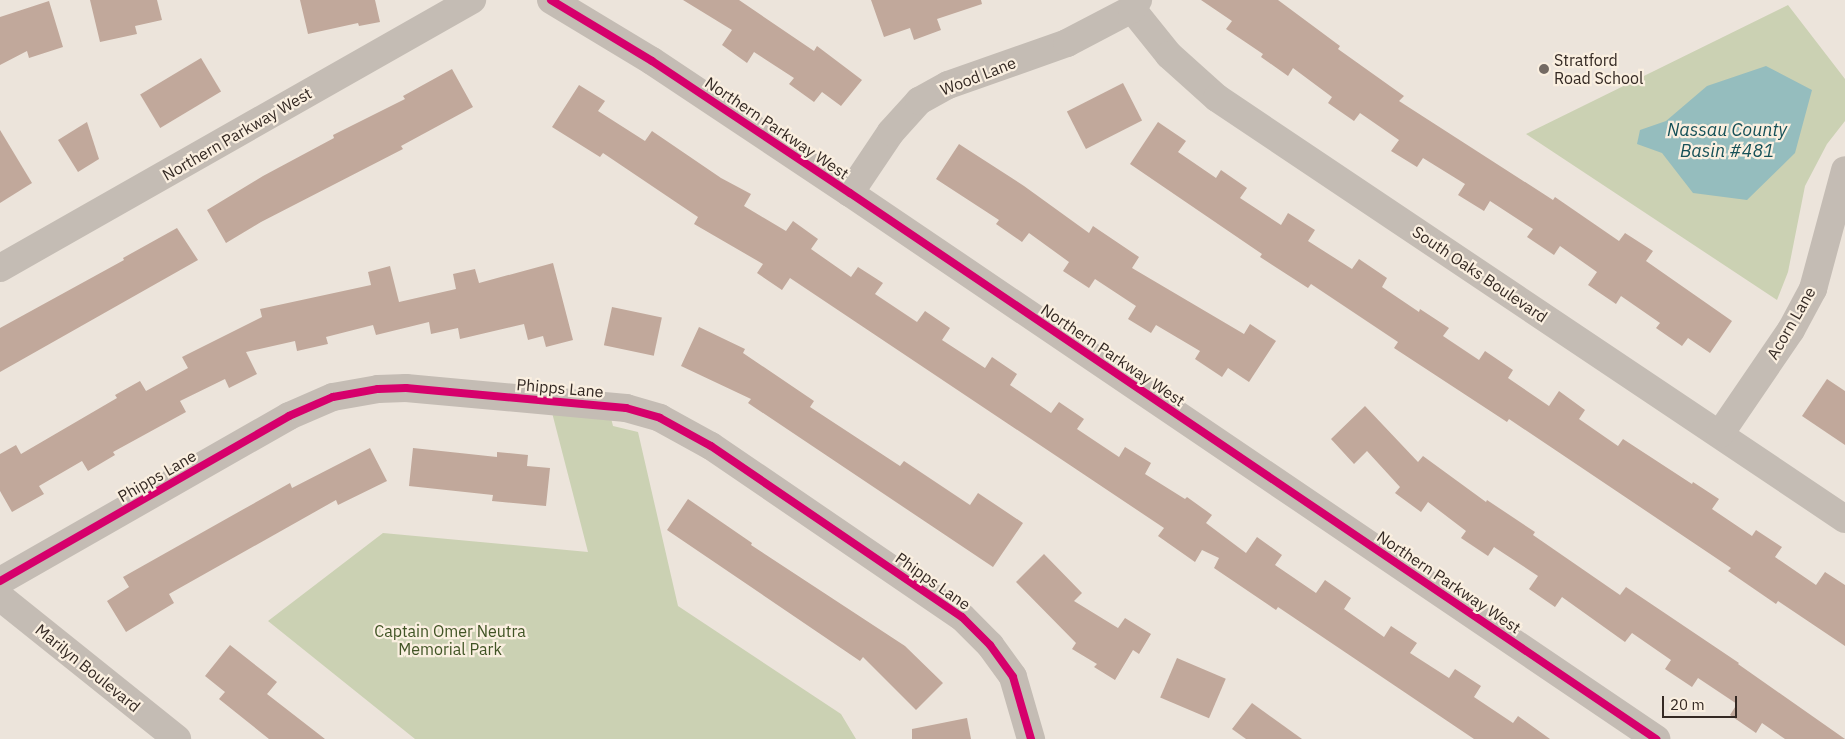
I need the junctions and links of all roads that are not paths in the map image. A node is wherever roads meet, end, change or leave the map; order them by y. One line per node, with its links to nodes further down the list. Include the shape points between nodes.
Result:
1 (472, 0): 6 (street, Northern Parkway West)
2 (551, 0): 5 (street, Northern Parkway West, via 652,61)
3 (1135, 5): 5 (street, Wood Lane, via 1067,43 948,85 919,101 891,132); 7 (street, South Oaks Boulevard, via 1169,55 1217,98)
4 (1845, 172): 7 (street, Acorn Lane, via 1813,289 1790,330)
5 (850, 193): 11 (street, Northern Parkway West)
6 (0, 268)
7 (1720, 434): 8 (street, South Oaks Boulevard)
8 (1845, 519)
9 (0, 581): 13 (street, Phipps Lane, via 290,416 333,397 406,388 626,408 660,418 711,446 962,617 990,645 1013,678)
10 (0, 598): 12 (street, Marilyn Boulevard)
11 (1645, 736)
12 (177, 739)
13 (1031, 739)

